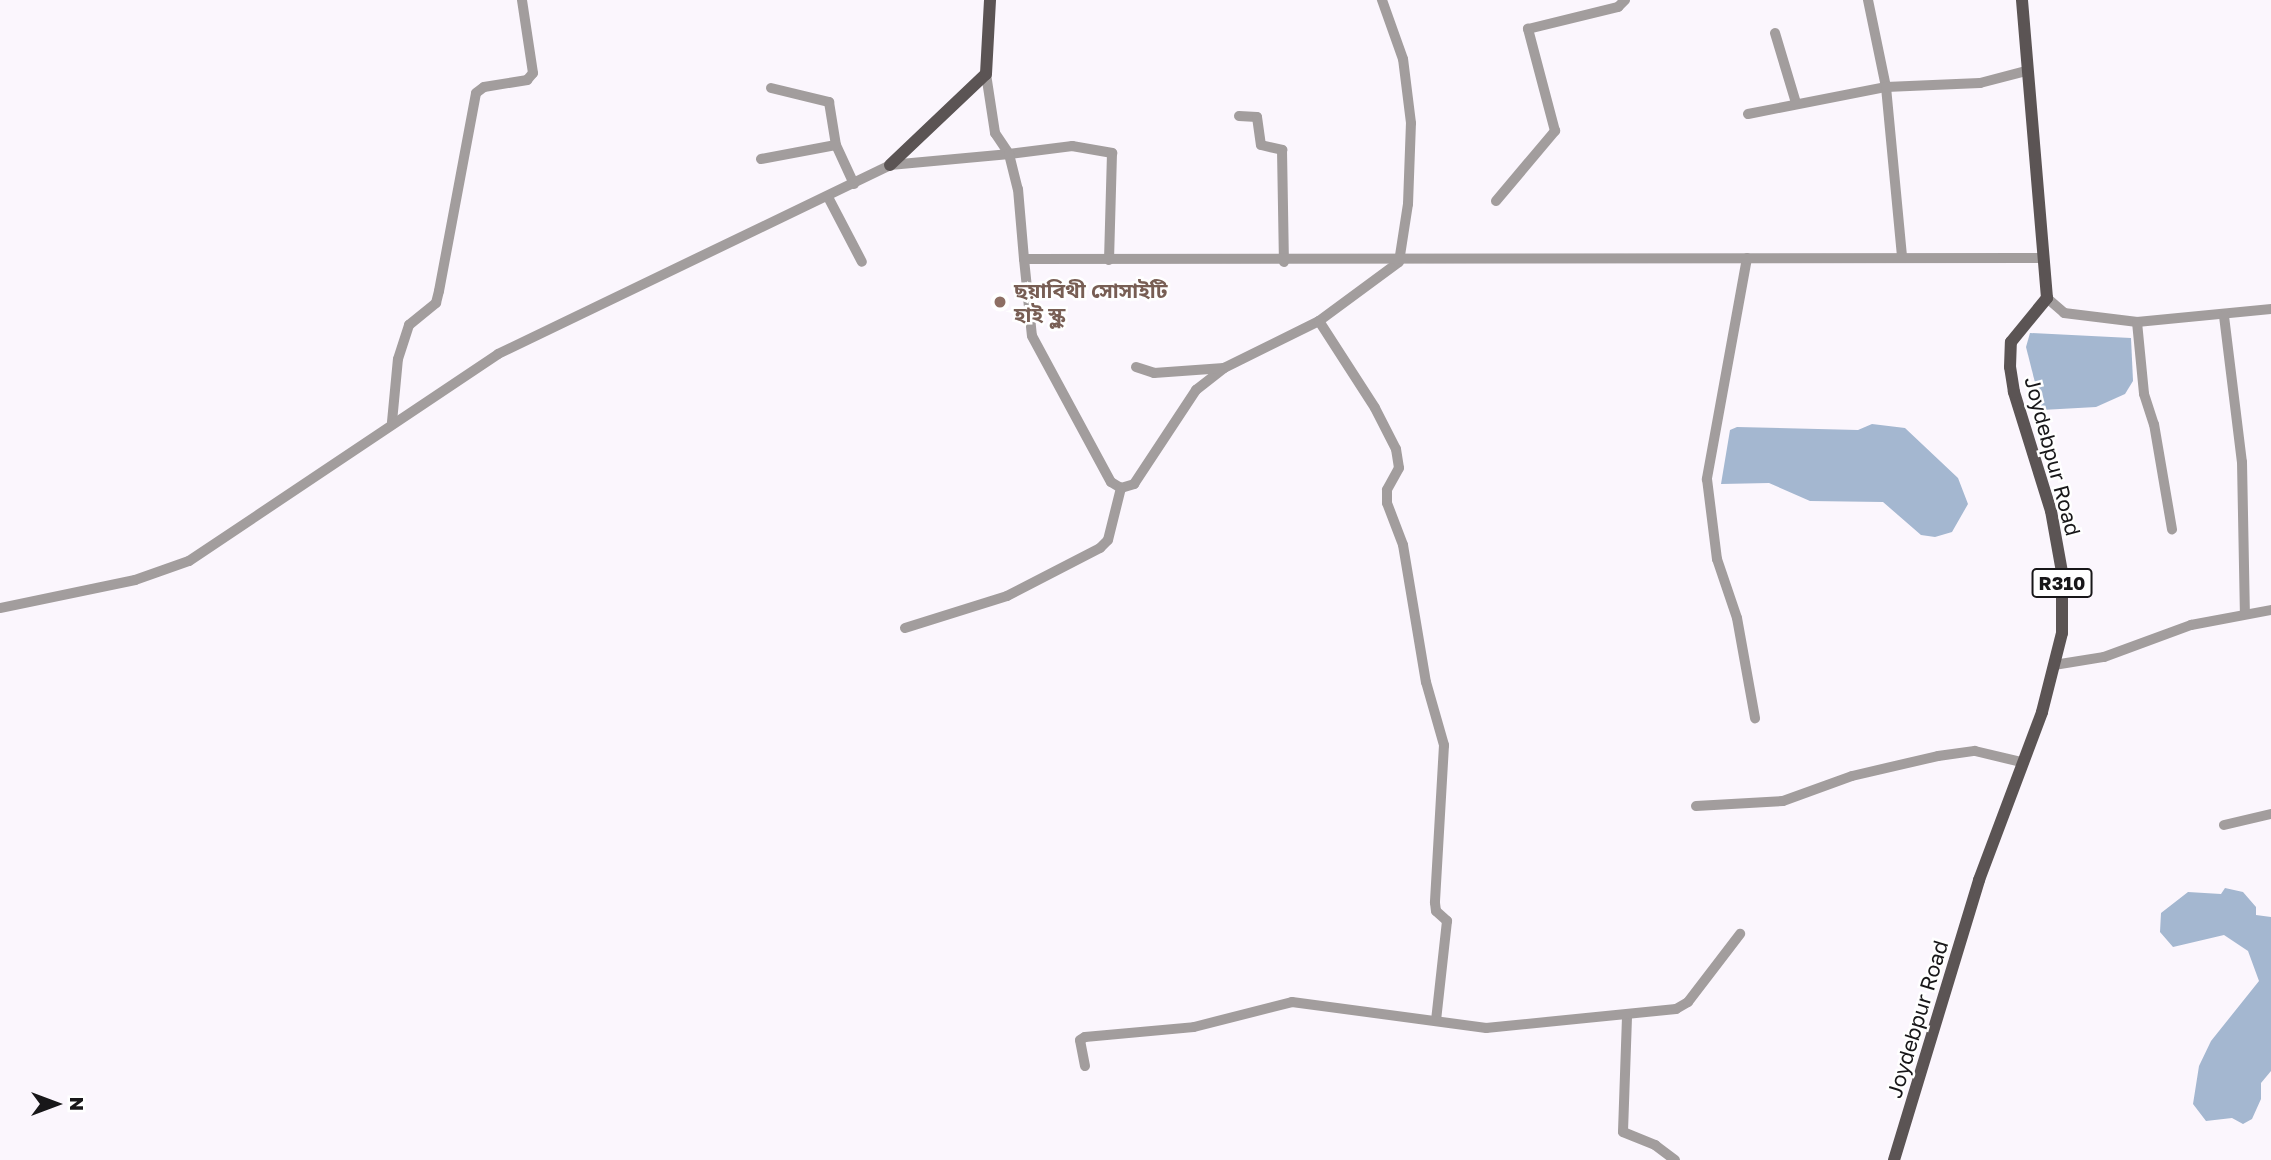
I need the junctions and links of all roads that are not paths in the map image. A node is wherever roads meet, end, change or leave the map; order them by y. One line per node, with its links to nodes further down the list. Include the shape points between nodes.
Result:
1 (522, 0): 37 (street, via 533,74 518,83 484,87 476,93 436,303 409,325 398,359)
2 (990, 0): 9 (main road)
3 (1382, 0): 29 (street, via 1403,59 1411,123 1408,205)
4 (1625, 0): 21 (street, via 1618,7 1528,29 1555,131)
5 (1868, 0): 10 (street)
6 (2022, 0): 8 (main road)
7 (1775, 33): 12 (street)
8 (2026, 71): 10 (street, via 1980,83); 24 (main road)
9 (986, 74): 16 (street, via 995,133); 18 (main road)
10 (1886, 87): 12 (street); 22 (street)
11 (771, 88): 15 (street, via 829,102)
12 (1796, 103): 13 (street)
13 (1748, 114)
14 (1239, 116): 28 (street, via 1257,117 1261,145 1282,150)
15 (836, 145): 17 (street); 19 (street)
16 (1009, 154): 18 (street); 25 (street, via 1018,189); 26 (street, via 1072,146 1109,149)
17 (761, 159)
18 (890, 165): 19 (street)
19 (854, 184): 20 (street)
20 (828, 197): 27 (street); 37 (street, via 498,355)
21 (1496, 201)
22 (1902, 257): 23 (street); 24 (street)
23 (1747, 258): 29 (street); 45 (street, via 1707,479 1717,558 1737,618)
24 (2044, 258): 30 (main road)
25 (1024, 259): 26 (street); 38 (street, via 1032,336 1111,482)
26 (1110, 260): 28 (street)
27 (862, 262)
28 (1284, 262): 29 (street)
29 (1399, 262): 33 (street)
30 (2047, 298): 34 (street, via 2064,313); 44 (main road, Joydebpur Road / R310, via 2011,342 2010,367 2048,492 2062,572 2062,633)
31 (2271, 309): 32 (street)
32 (2224, 316): 34 (street); 42 (street, via 2242,462)
33 (1319, 321): 36 (street); 52 (street, via 1396,449 1399,468 1387,502 1403,545 1426,682 1444,744 1435,903 1436,911 1447,921)
34 (2137, 323): 39 (street, via 2144,394 2154,424)
35 (1136, 367): 36 (street, via 1154,373)
36 (1224, 368): 38 (street, via 1196,390 1134,484)
37 (392, 422): 40 (street, via 189,561 135,580)
38 (1121, 488): 43 (street, via 1108,540 1100,548 1007,596)
39 (2172, 529)
40 (0, 608)
41 (2271, 610): 42 (street)
42 (2245, 614): 44 (street, via 2179,628 2104,657)
43 (905, 628)
44 (2054, 665): 46 (main road, Joydebpur Road / R310)
45 (1755, 718)
46 (2021, 762): 47 (street, via 1975,751 1938,756 1852,776 1783,802); 55 (main road, Joydebpur Road / R310, via 1979,880)
47 (1696, 806)
48 (2271, 814): 49 (street)
49 (2224, 825)
50 (1740, 934): 51 (street, via 1688,1002 1676,1009)
51 (1627, 1017): 52 (street, via 1561,1017 1486,1028); 54 (street, via 1623,1132 1655,1145)
52 (1436, 1020): 53 (street, via 1292,1002 1194,1027 1085,1037 1080,1040)
53 (1085, 1066)
54 (1675, 1160)
55 (1894, 1160)

